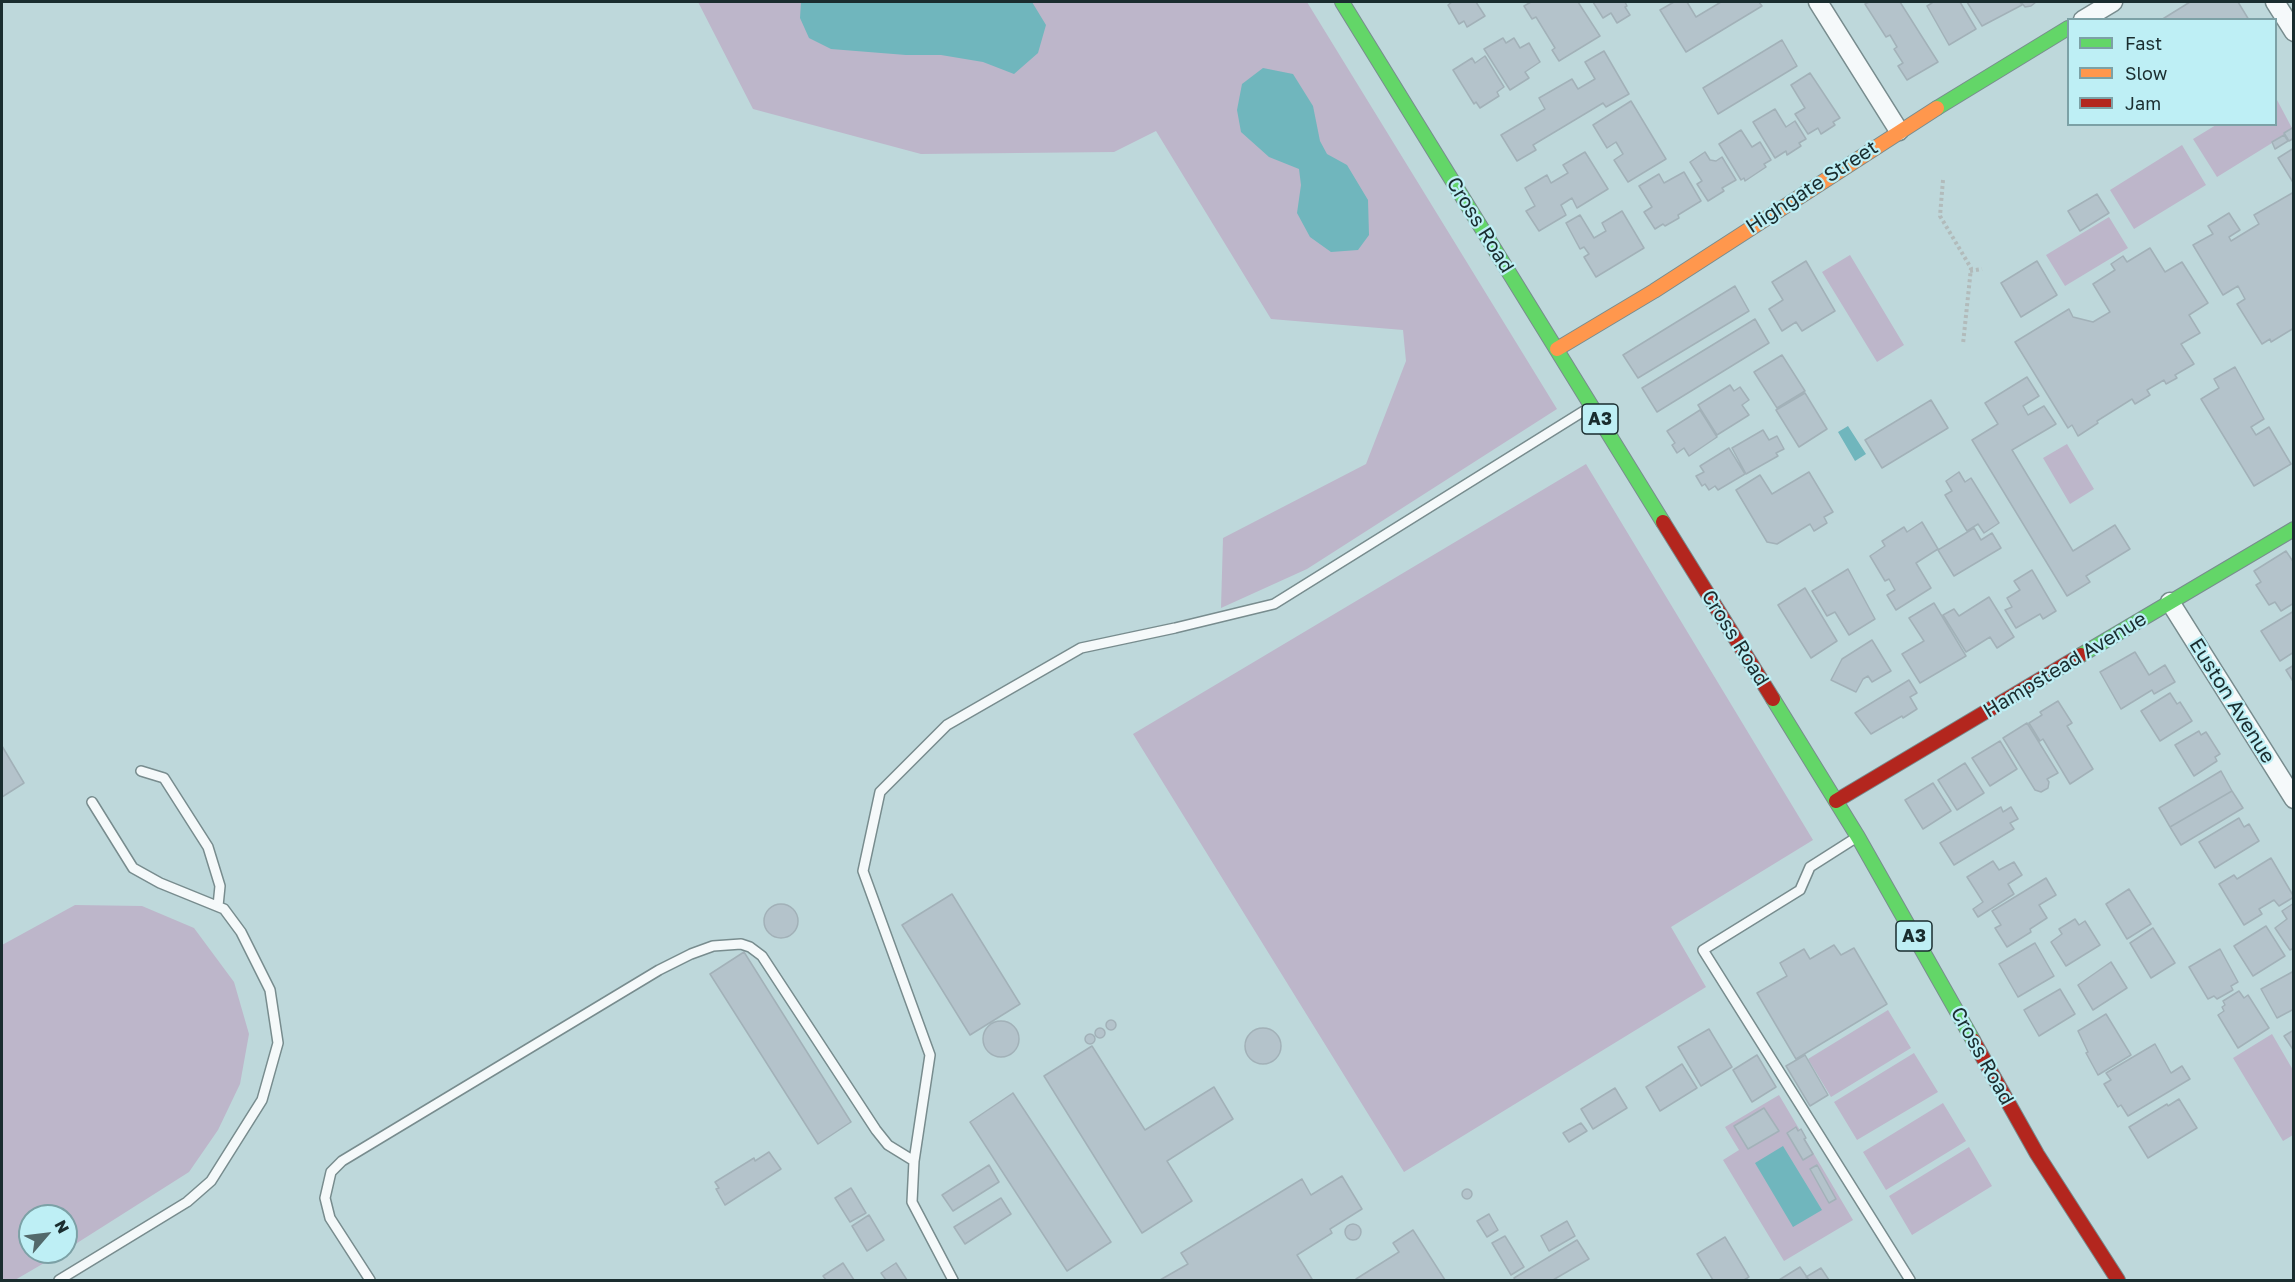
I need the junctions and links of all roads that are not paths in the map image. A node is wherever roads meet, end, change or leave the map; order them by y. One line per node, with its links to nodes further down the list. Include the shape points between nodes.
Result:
1 (1342, 2): 9 (main road, Cross Road / A3)
2 (1818, 2): 8 (street)
3 (2113, 2): 5 (street)
4 (2275, 2): 7 (street)
5 (2086, 18)
6 (2067, 29): 8 (main road, Highgate Street)
7 (2294, 32)
8 (1899, 130): 9 (main road, Highgate Street, via 1654,291)
9 (1557, 349): 10 (main road, Cross Road / A3)
10 (1592, 406): 15 (main road, Cross Road / A3); 20 (lane, via 1274,604 1081,648 947,725 880,792 863,871 930,1055)
11 (2294, 529): 12 (main road, Hampstead Avenue)
12 (2170, 602): 14 (street, Euston Avenue); 15 (main road, Hampstead Avenue)
13 (141, 771): 18 (lane, via 164,778 208,847 220,886)
14 (2294, 799)
15 (1836, 801): 17 (main road, Cross Road / A3)
16 (92, 802): 18 (lane, via 133,868)
17 (1858, 837): 19 (main road, Cross Road / A3); 25 (lane, via 1809,867 1800,890 1703,950)
18 (218, 906): 22 (lane, via 241,932 270,990 278,1043 262,1100 211,1181 187,1202)
19 (2037, 1154): 21 (main road); 26 (main road, Cross Road / A3)
20 (914, 1161): 23 (lane, via 888,1145 876,1130 762,956 741,944 712,946 659,970 352,1155 331,1172 325,1198 330,1218); 24 (lane, via 912,1202)
21 (2095, 1270)
22 (59, 1281)
23 (370, 1281)
24 (953, 1281)
25 (1910, 1281)
26 (2118, 1281)

